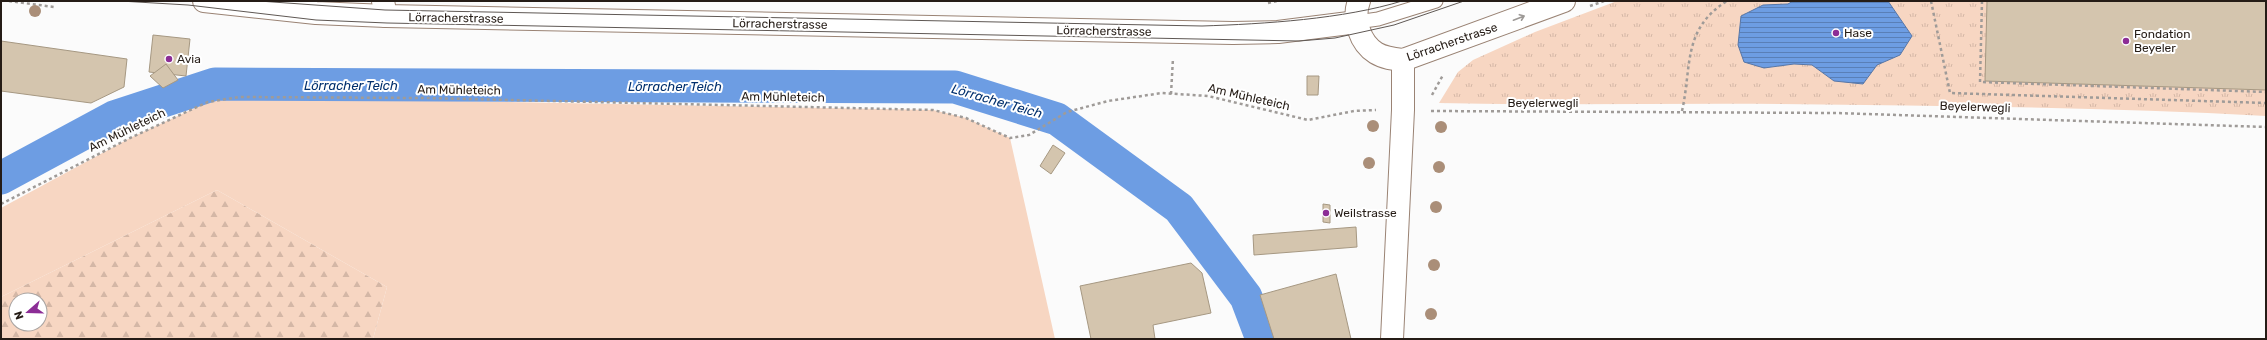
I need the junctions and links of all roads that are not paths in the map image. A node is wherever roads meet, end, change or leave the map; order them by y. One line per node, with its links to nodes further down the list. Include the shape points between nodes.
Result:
1 (204, 1): 4 (main road, Lörracherstrasse, via 316,13)
2 (1436, 1): 5 (lane, via 1378,19)
3 (1564, 1): 6 (main road, Lörracherstrasse, one-way to 3)
4 (385, 9): 5 (main road, Lörracherstrasse, via 1174,32 1278,32)
5 (1358, 11): 6 (main road, Lörracherstrasse, via 1366,44 1376,53)
6 (1403, 60): 7 (main road)
7 (1392, 339)

